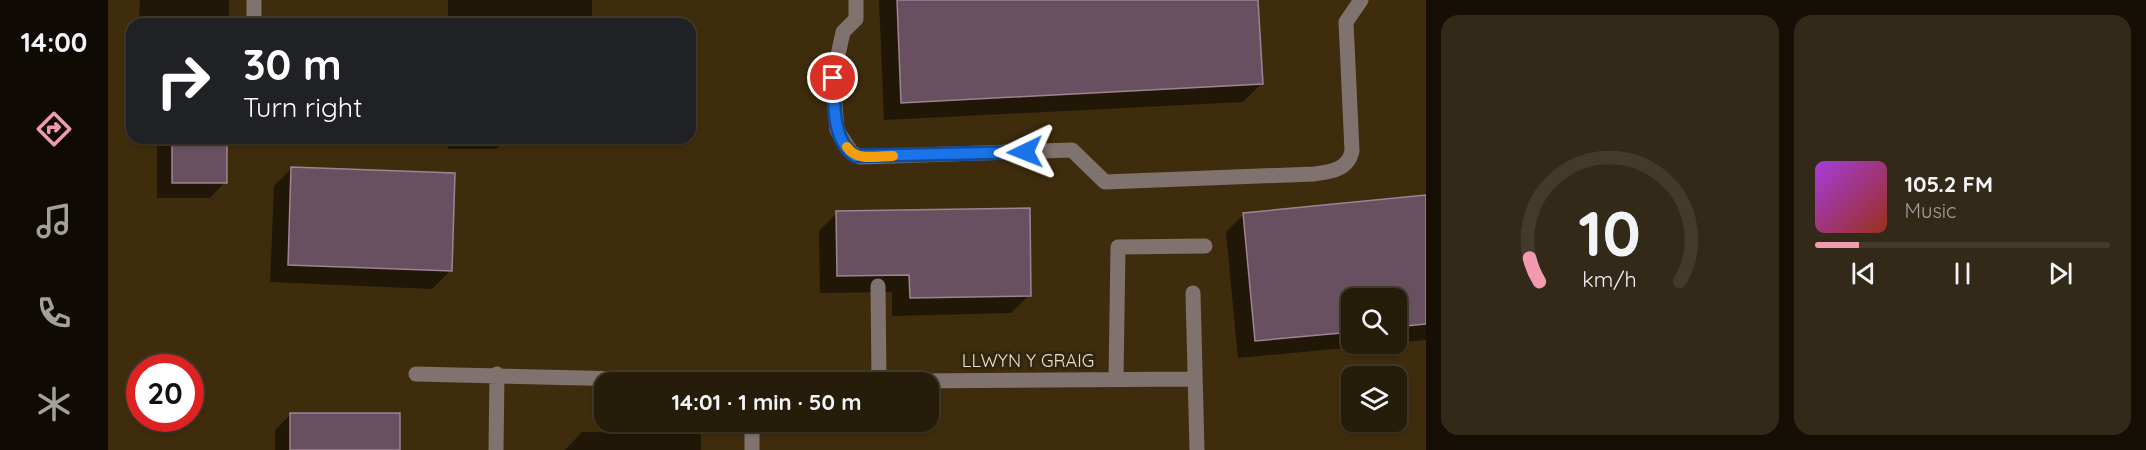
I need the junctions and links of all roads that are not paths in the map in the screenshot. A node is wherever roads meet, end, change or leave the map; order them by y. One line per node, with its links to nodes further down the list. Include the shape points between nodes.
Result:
1 (254, 0): 4 (street)
2 (856, 0): 3 (street, via 856,19 843,32 833,78 837,130 852,154 860,157 1072,150 1105,182 1314,174 1344,166 1352,152 1346,22)
3 (1361, 0)
4 (254, 18)
5 (1206, 246): 13 (street, via 1118,247)
6 (878, 286): 8 (street)
7 (1193, 293): 12 (street)
8 (879, 372)
9 (416, 374): 10 (street, LLWYN Y GRAIG)
10 (497, 374): 11 (street, LLWYN Y GRAIG); 16 (street)
11 (594, 377)
12 (1195, 379): 13 (street, LLWYN Y GRAIG); 18 (street)
13 (1116, 380): 14 (street, LLWYN Y GRAIG)
14 (939, 381)
15 (752, 432): 17 (street)
16 (496, 450)
17 (752, 450)
18 (1197, 450)

